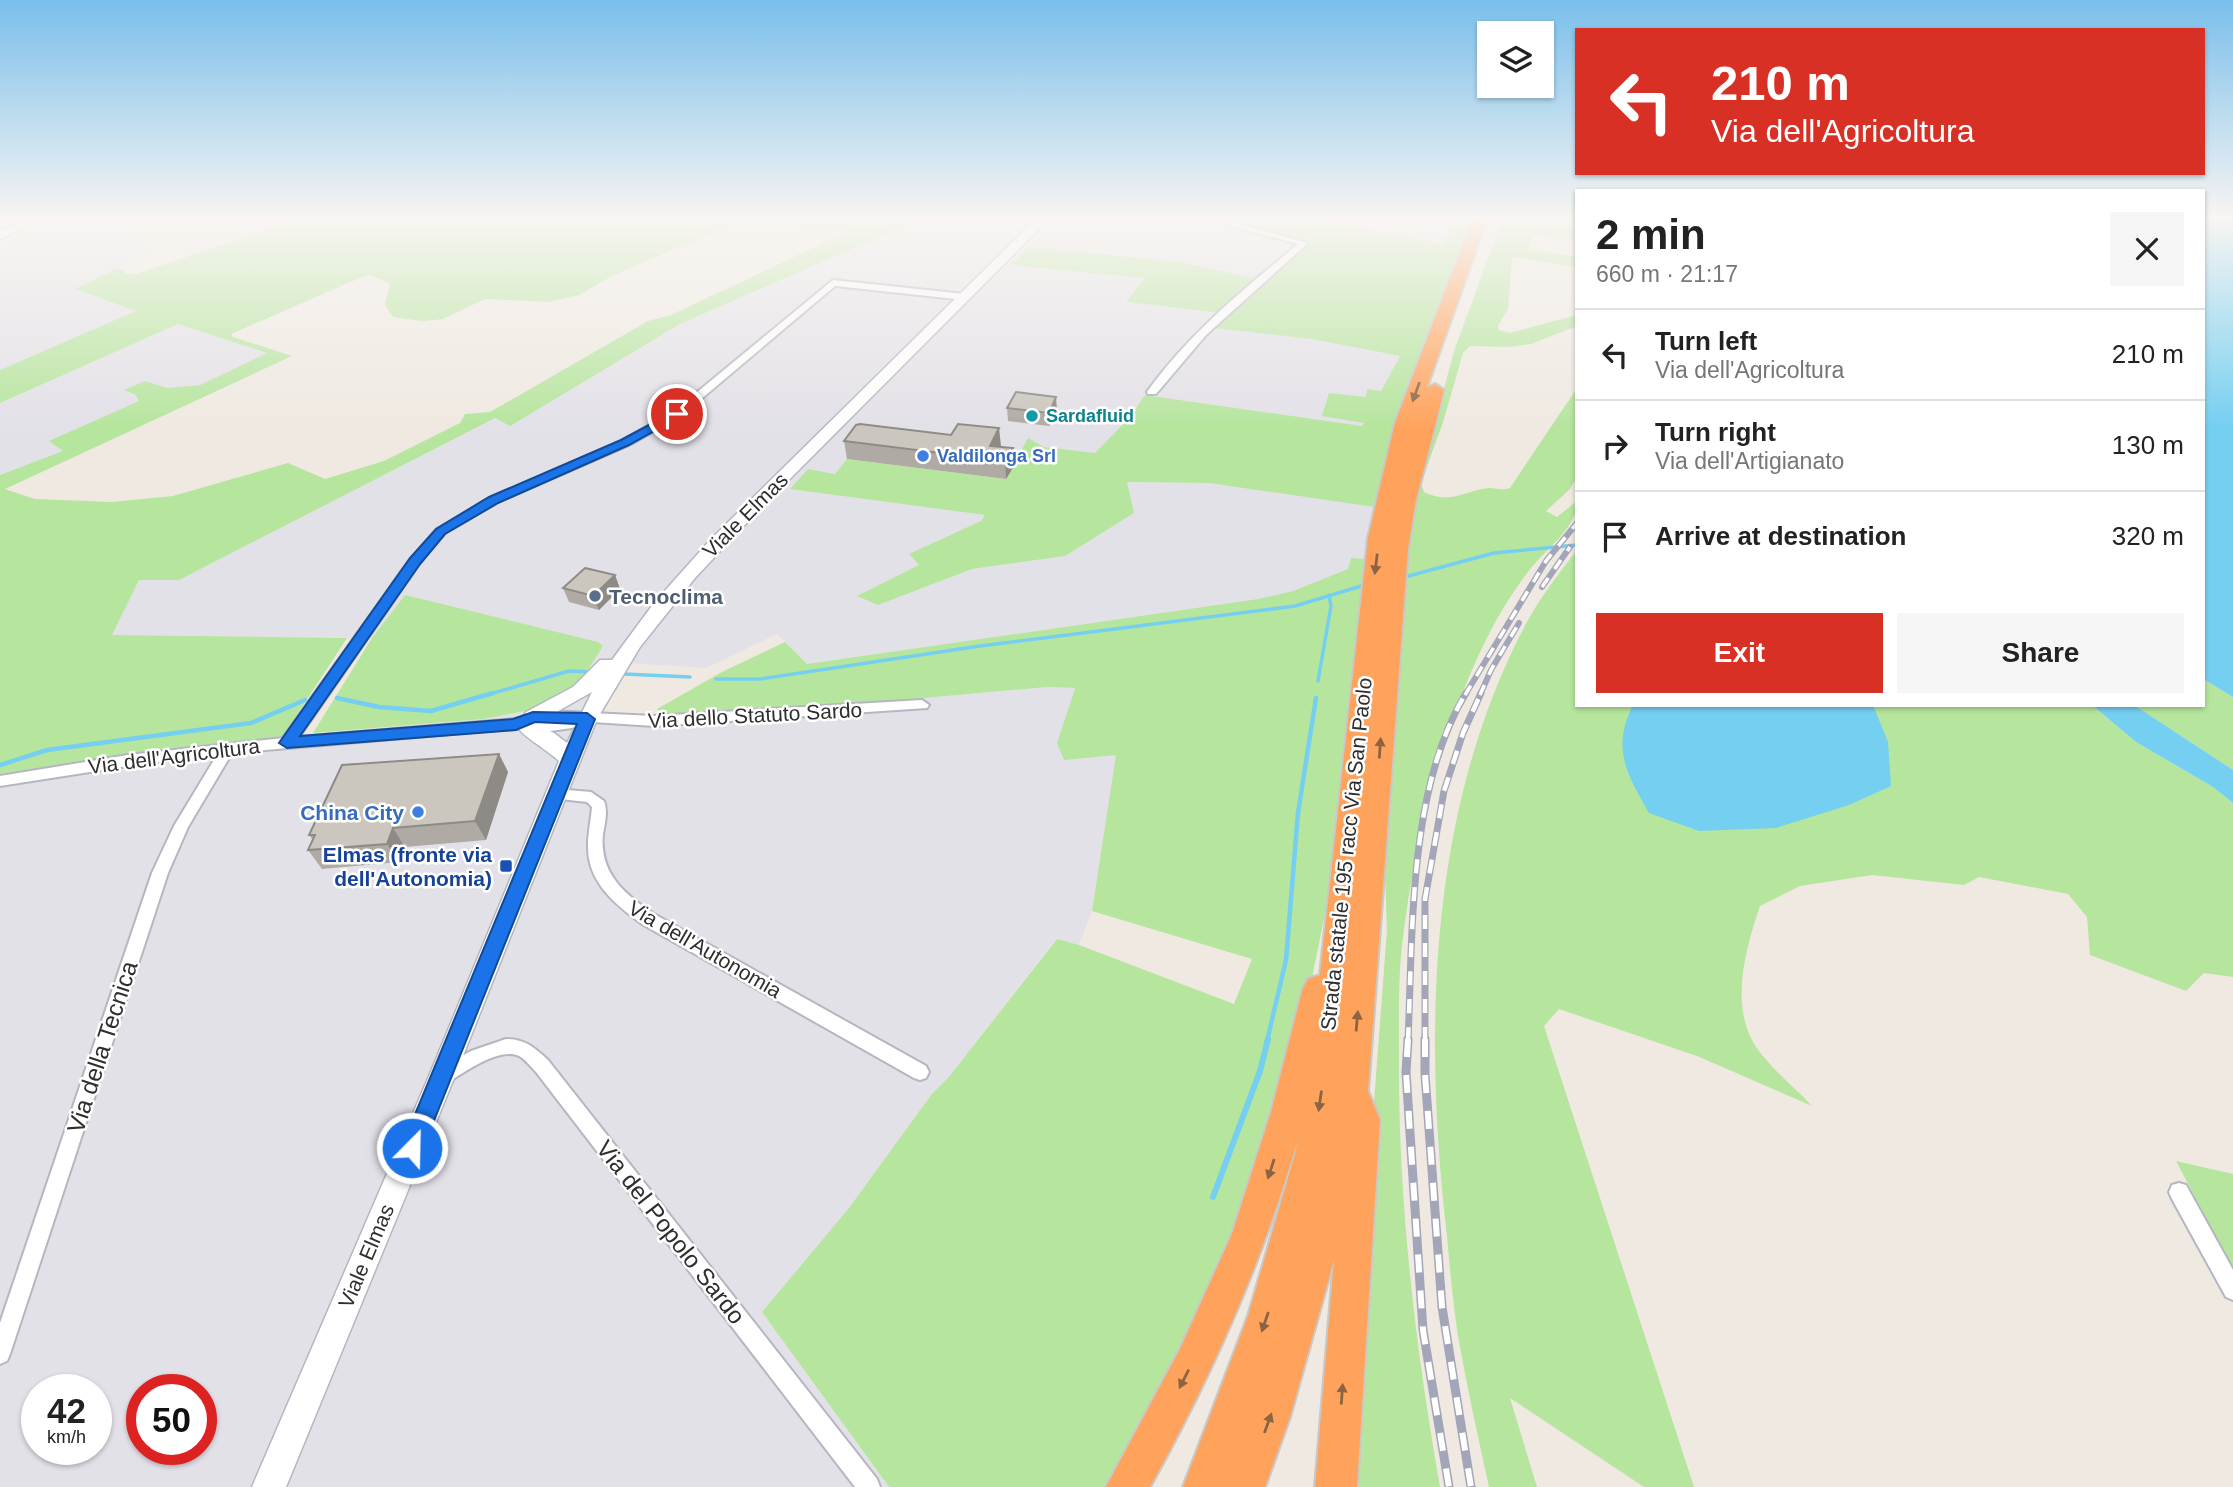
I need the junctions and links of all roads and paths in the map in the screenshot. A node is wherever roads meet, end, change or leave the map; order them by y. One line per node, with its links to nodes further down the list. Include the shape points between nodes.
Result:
1 (824, 289): 14 (street, via 677,414 625,443 494,500 440,531)
2 (898, 289): 7 (street)
3 (973, 289): 7 (main road, Viale Elmas)
4 (1250, 289): 8 (street, via 1178,359)
5 (1454, 289): 9 (highway, Strada statale 195 racc Via San Paolo, one-way to 9, via 1405,423)
6 (1470, 289): 9 (highway, Strada statale 195 racc Via San Paolo)
7 (965, 297): 10 (main road, Viale Elmas, via 699,561)
8 (1152, 392)
9 (1396, 498): 19 (highway, Strada statale 195 racc Via San Paolo, via 1389,637)
10 (630, 645): 12 (main road, Viale Elmas); 13 (main road, via 580,692)
11 (922, 705): 12 (street, Via dello Statuto Sardo, via 652,721)
12 (587, 719): 13 (street, Via dell'Agricoltura, via 563,725); 16 (main road, Viale Elmas)
13 (526, 723): 14 (street, Via dell'Agricoltura); 16 (main road)
14 (287, 743): 15 (street, Via dell'Agricoltura)
15 (226, 750): 17 (street, Via dell'Agricoltura); 26 (street, Via della Tecnica, via 181,826 160,873)
16 (571, 759): 18 (main road, Viale Elmas)
17 (0, 781)
18 (556, 794): 21 (street, Via dell'Autonomia, via 591,797 600,805 596,862 619,899); 22 (main road, Viale Elmas)
19 (1363, 815): 20 (highway, Strada statale 195 racc Via San Paolo); 23 (highway, Strada statale 195 racc Via San Paolo, one-way to 19)
20 (1337, 961): 29 (highway, one-way to 29, via 1320,983 1298,1081 1250,1234 1218,1310); 30 (highway, Strada statale 195 racc Via San Paolo, one-way to 30, via 1313,1154 1267,1317)
21 (920, 1072)
22 (442, 1076): 27 (main road, Viale Elmas); 28 (street, Via del Popolo Sardo, via 478,1056 515,1047 542,1066)
23 (1352, 1089): 31 (highway, Strada statale 195 racc Via San Paolo, one-way to 23, via 1308,1290); 32 (highway, one-way to 23, via 1363,1120)
24 (2179, 1192): 25 (street)
25 (2233, 1290)
26 (0, 1354)
27 (269, 1487)
28 (869, 1487)
29 (1127, 1487)
30 (1204, 1487)
31 (1244, 1487)
32 (1336, 1487)

